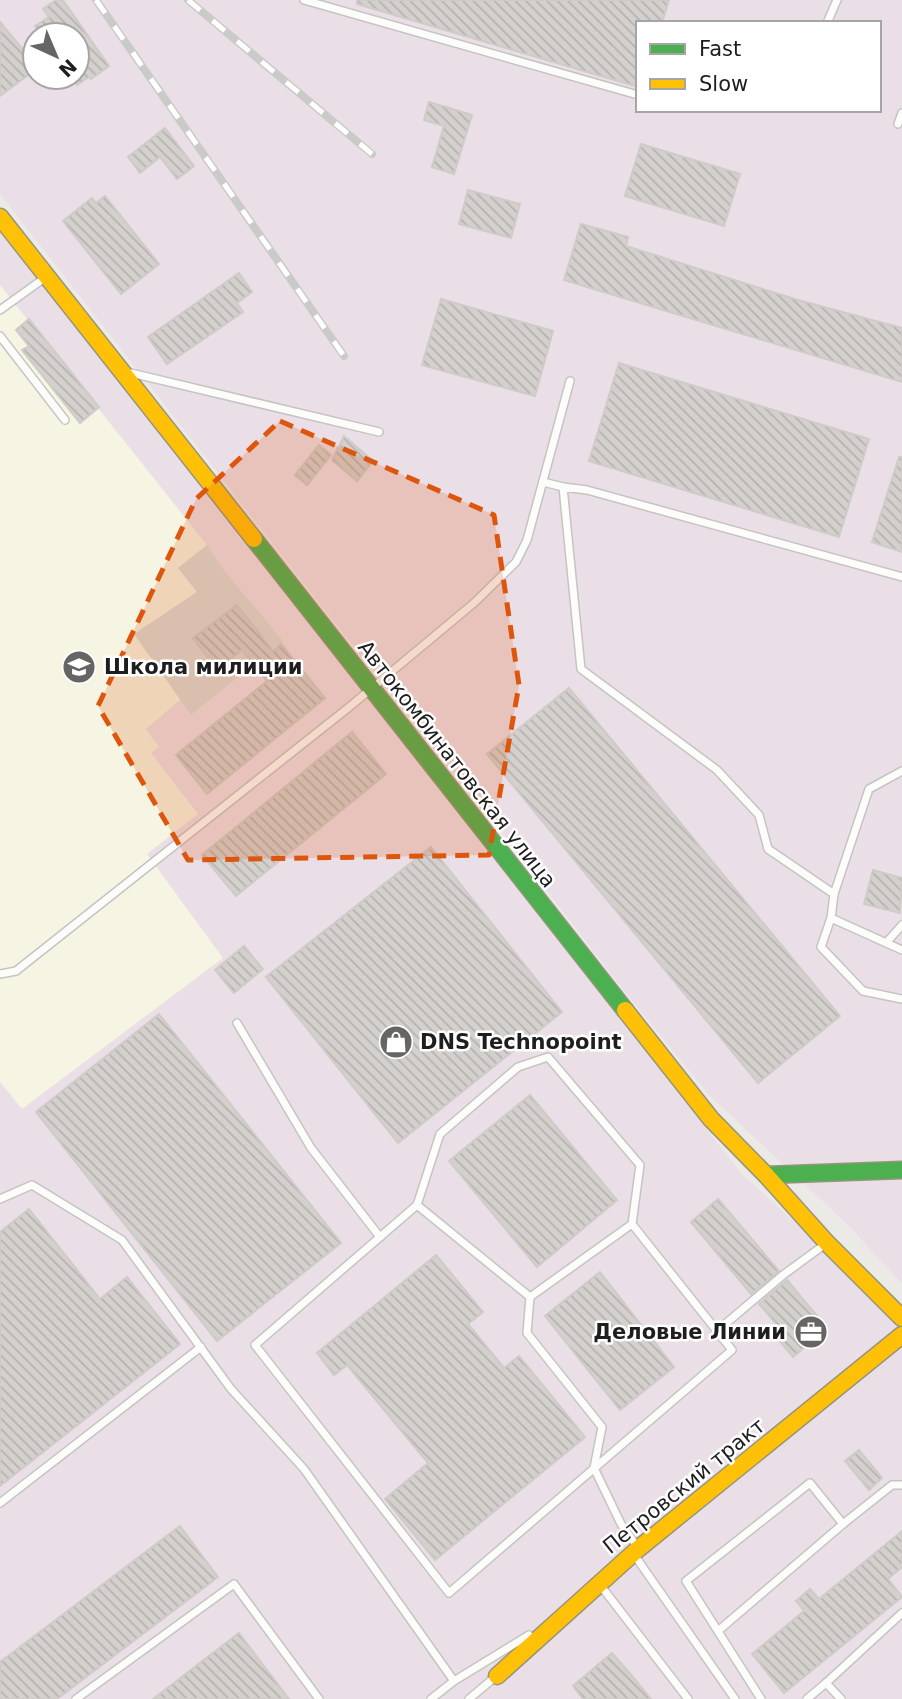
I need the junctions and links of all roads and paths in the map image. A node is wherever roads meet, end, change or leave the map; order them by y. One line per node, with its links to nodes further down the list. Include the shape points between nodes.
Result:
1 (304, 0): 4 (lane)
2 (837, 0): 3 (lane)
3 (828, 21)
4 (636, 94)
5 (902, 113): 6 (lane)
6 (898, 124)
7 (0, 217): 8 (street, Автокомбинатовская улица)
8 (46, 276): 9 (lane); 11 (street, Автокомбинатовская улица)
9 (0, 310)
10 (0, 336): 13 (lane)
11 (120, 371): 14 (lane); 18 (street, Автокомбинатовская улица)
12 (570, 381): 15 (lane)
13 (65, 420)
14 (379, 432)
15 (543, 482): 16 (lane); 18 (lane, via 516,562)
16 (563, 487): 17 (lane); 20 (lane, via 581,669 716,770 759,816 768,849)
17 (902, 577)
18 (372, 687): 25 (lane, via 16,971); 29 (street, Автокомбинатовская улица, via 710,1119)
19 (902, 771): 20 (lane, via 869,789)
20 (834, 894): 21 (lane)
21 (831, 918): 23 (lane); 26 (lane, via 821,947 863,991)
22 (902, 925): 23 (lane)
23 (886, 943): 24 (lane)
24 (902, 950)
25 (0, 974)
26 (902, 999)
27 (237, 1023): 33 (lane, via 311,1148)
28 (902, 1170): 29 (street)
29 (766, 1175): 34 (street, Автокомбинатовская улица)
30 (0, 1199): 39 (lane, via 32,1185 122,1240)
31 (417, 1205): 32 (lane, via 440,1134 518,1068 548,1057 640,1165); 33 (lane); 35 (lane)
32 (632, 1224): 35 (lane); 37 (lane)
33 (380, 1237): 40 (lane, via 255,1345 449,1593)
34 (827, 1243): 36 (street, Автокомбинатовская улица); 37 (lane)
35 (530, 1297): 40 (lane, via 527,1333 602,1427)
36 (902, 1318)
37 (717, 1331): 40 (lane, via 732,1350)
38 (902, 1335): 44 (street, Петровский тракт)
39 (201, 1347): 42 (lane); 50 (lane, via 231,1389 304,1469)
40 (594, 1468): 44 (lane)
41 (902, 1485): 43 (lane, via 892,1485)
42 (0, 1503)
43 (843, 1524): 48 (lane); 48 (lane, via 810,1483 686,1581)
44 (636, 1551): 45 (street, Петровский тракт); 57 (lane)
45 (600, 1583): 46 (street, Петровский тракт); 56 (lane)
46 (572, 1609): 49 (street, Петровский тракт); 50 (lane)
47 (902, 1613): 51 (lane)
48 (718, 1631): 58 (lane)
49 (497, 1676): 55 (lane)
50 (454, 1681): 54 (lane)
51 (826, 1683): 59 (lane); 60 (lane)
52 (76, 1699): 53 (lane, via 234,1584)
53 (319, 1699)
54 (431, 1699)
55 (469, 1699)
56 (688, 1699)
57 (735, 1699)
58 (761, 1699)
59 (807, 1699)
60 (841, 1699)

